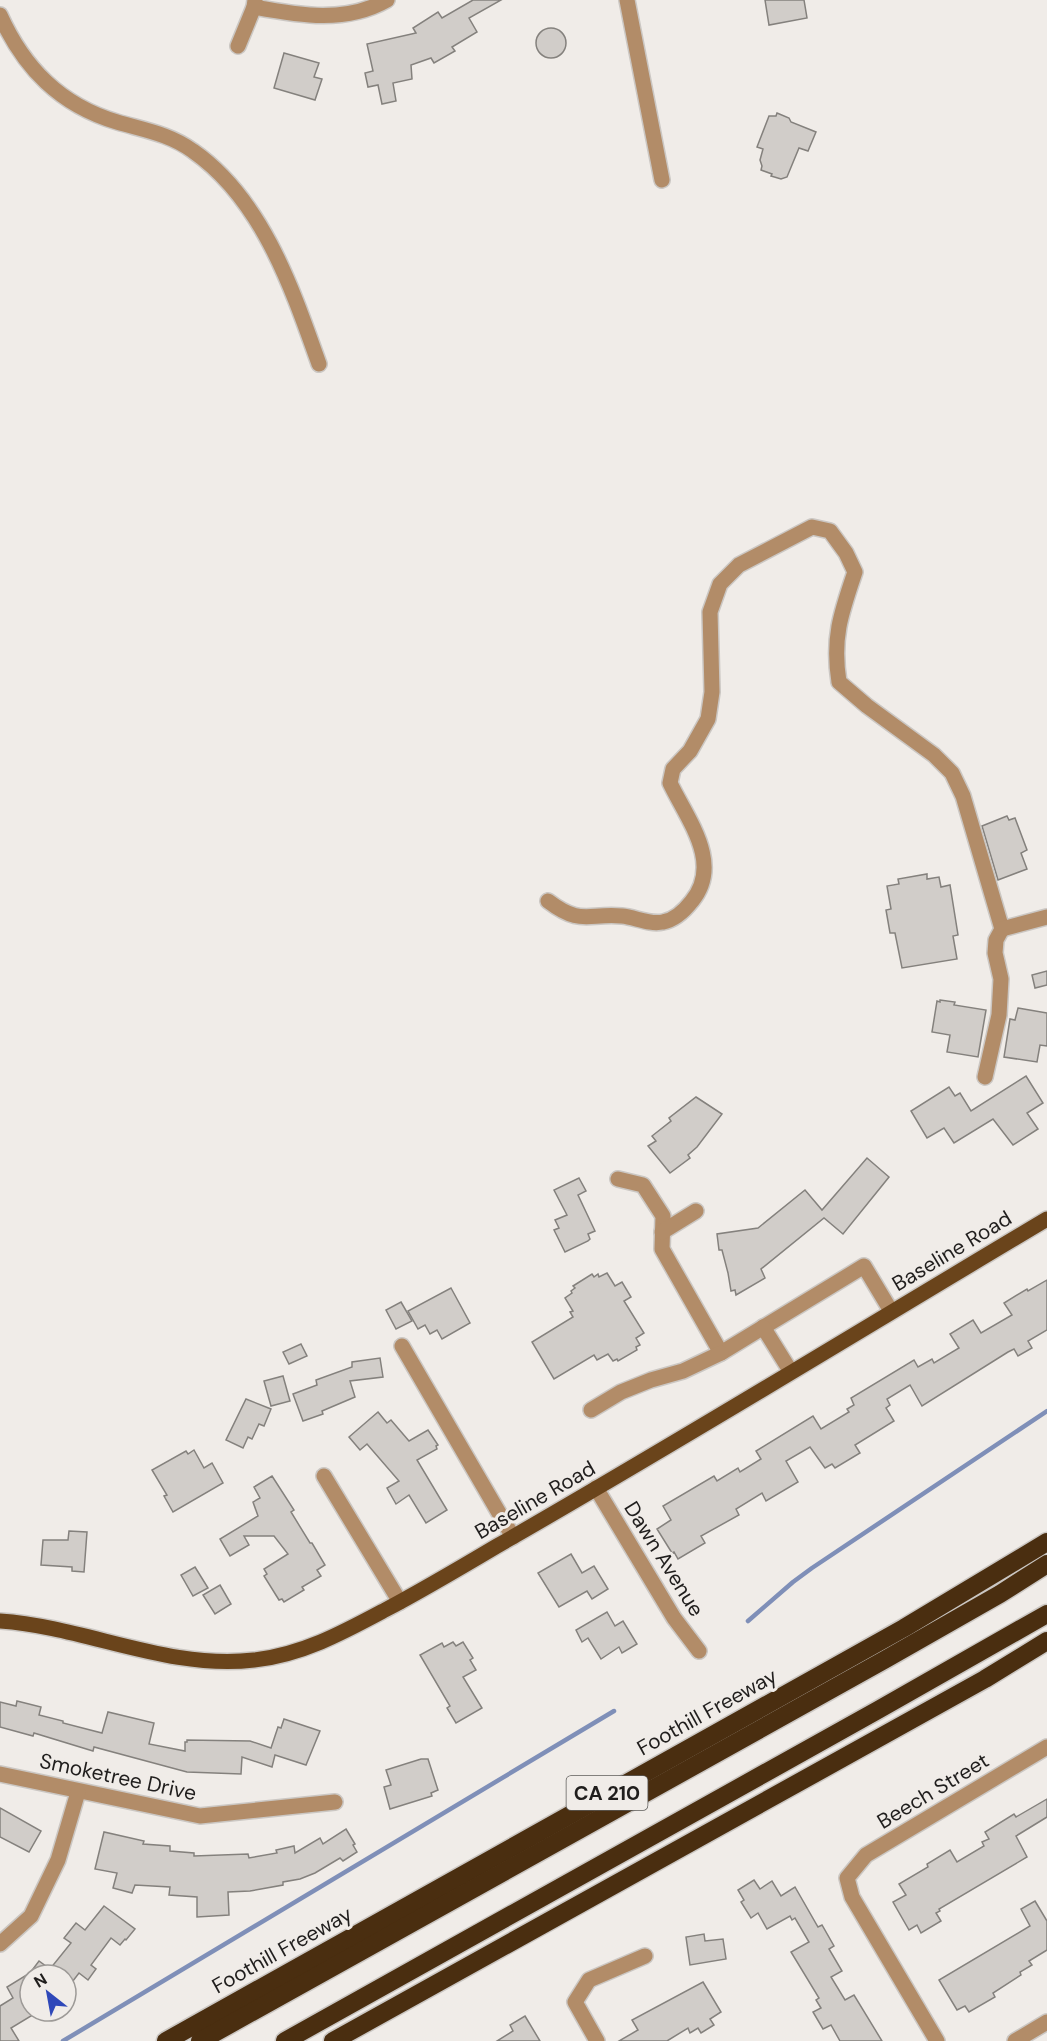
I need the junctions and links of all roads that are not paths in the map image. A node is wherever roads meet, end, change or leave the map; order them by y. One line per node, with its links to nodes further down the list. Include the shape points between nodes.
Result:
1 (387, 0): 3 (street, via 343,15 304,16)
2 (627, 0): 6 (street)
3 (255, 4): 5 (street)
4 (0, 15): 7 (street, via 12,42 41,79 75,103 115,122 176,140 215,170 241,199 280,262)
5 (238, 46)
6 (662, 180)
7 (319, 364)
8 (548, 902): 10 (street, via 574,917 627,916 664,922 685,910 696,896 703,885 706,864 702,846 670,783 673,769 690,751 708,719 712,692 710,612 720,584 739,565 812,527 830,531 855,572 839,618 835,658 839,682 952,773 963,796)
9 (1047, 917): 10 (street)
10 (1002, 929): 11 (street, via 995,952 1001,979 999,1015)
11 (985, 1077)
12 (618, 1179): 15 (street, via 643,1185 663,1216)
13 (696, 1211): 15 (street)
14 (1047, 1219): 16 (main road, Baseline Road)
15 (662, 1232): 19 (street, via 662,1249)
16 (891, 1311): 17 (street, via 864,1266); 20 (main road, Baseline Road)
17 (764, 1327): 19 (street); 20 (street)
18 (402, 1346): 24 (street)
19 (721, 1353): 21 (street, via 621,1392)
20 (791, 1372): 23 (main road, Baseline Road)
21 (591, 1410)
22 (324, 1476): 27 (street)
23 (596, 1488): 24 (main road, Baseline Road); 31 (street, Dawn Avenue, via 674,1618)
24 (513, 1537): 27 (main road, Baseline Road)
25 (1047, 1542): 39 (highway, Foothill Freeway / CA 210, via 904,1628)
26 (1047, 1564): 40 (highway, via 886,1659)
27 (399, 1602): 29 (main road, Baseline Road, via 334,1637 298,1651 255,1660 208,1661 168,1656 25,1623)
28 (1047, 1614): 41 (highway)
29 (0, 1621)
30 (1047, 1641): 42 (highway)
31 (699, 1652)
32 (1047, 1747): 44 (street, Beech Street, via 866,1855 847,1878 852,1897)
33 (0, 1774): 34 (street, Smoketree Drive)
34 (78, 1792): 35 (street, Smoketree Drive, via 200,1816); 36 (street, via 58,1860 31,1916)
35 (335, 1802)
36 (0, 1944)
37 (645, 1956): 43 (street, via 589,1980 575,2002)
38 (1047, 2022): 45 (street)
39 (166, 2041)
40 (200, 2041)
41 (285, 2041)
42 (333, 2041)
43 (597, 2041)
44 (937, 2041)
45 (1015, 2041)

